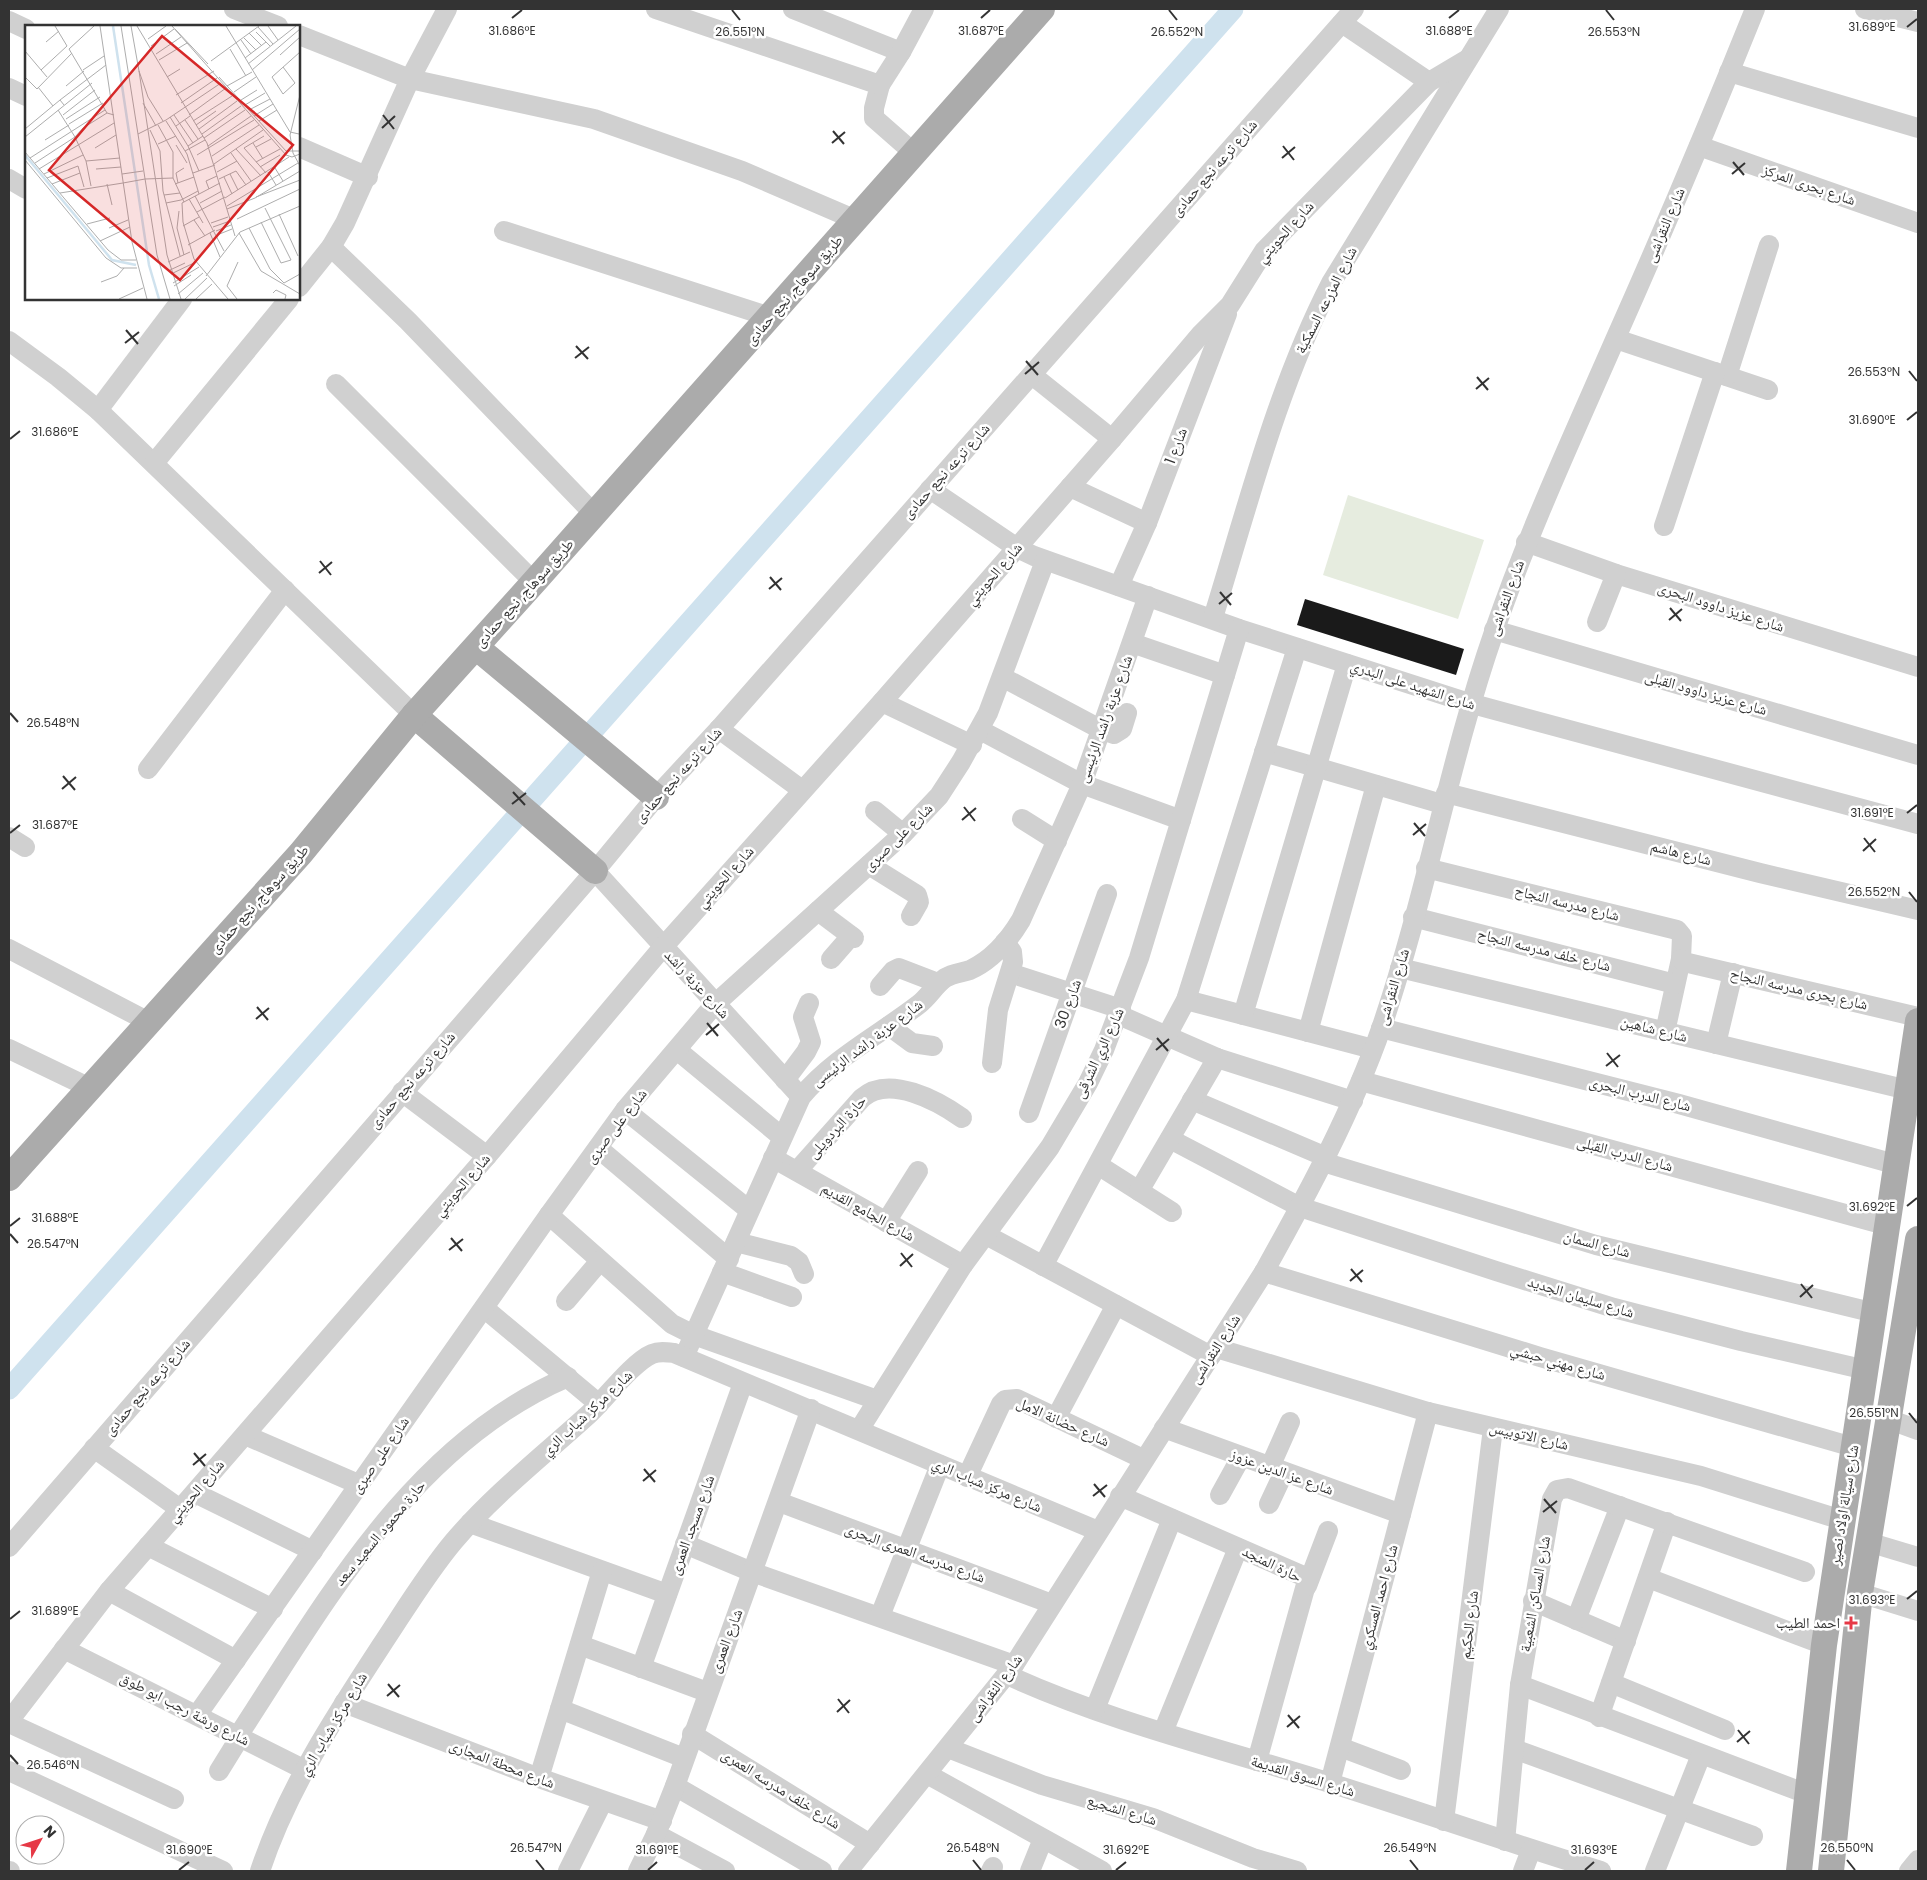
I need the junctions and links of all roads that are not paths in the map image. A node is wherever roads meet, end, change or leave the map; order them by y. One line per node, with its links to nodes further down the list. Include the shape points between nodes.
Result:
1 (234, 9): 13 (street)
2 (447, 9): 19 (street)
3 (656, 9): 21 (street)
4 (793, 9): 16 (street)
5 (924, 9): 16 (street)
6 (1042, 9): 27 (main road, طريق سوهاج, نجع حمادى)
7 (1499, 9): 17 (street, شارع المزرعه السمكية)
8 (1755, 9): 18 (street, شارع النقراشى)
9 (1865, 9): 12 (street)
10 (1348, 16): 20 (street); 44 (street, شارع ترعه نجع حمادى)
11 (9, 21): 14 (street)
12 (1918, 22)
13 (275, 25)
14 (25, 29)
15 (300, 35): 19 (street)
16 (901, 52): 21 (street)
17 (1466, 60): 20 (street, شارع الحويتي); 63 (street, شارع المزرعه السمكية, via 1313,318 1284,390)
18 (1730, 72): 24 (street); 25 (street, شارع النقراشى)
19 (410, 79): 28 (street); 31 (street, via 594,119 742,172)
20 (1429, 82): 39 (street, شارع الحويتي, via 1264,252)
21 (880, 85): 27 (street, via 874,118)
22 (9, 88): 23 (street)
23 (25, 96)
24 (1918, 128)
25 (1699, 146): 32 (street, شارع بحرى المركز); 41 (street, شارع النقراشى)
26 (300, 147): 28 (street)
27 (915, 154): 31 (main road, طريق سوهاج, نجع حمادى)
28 (368, 177): 35 (street)
29 (9, 179): 30 (street)
30 (25, 187)
31 (856, 220): 40 (main road, طريق سوهاج, نجع حمادى)
32 (1918, 223)
33 (504, 231): 40 (street)
34 (1769, 245): 43 (street)
35 (331, 247): 36 (street); 52 (street, via 408,321)
36 (300, 286)
37 (181, 300): 47 (street)
38 (288, 300): 49 (street)
39 (1230, 305): 48 (street, شارع الحويتي, via 1201,334); 53 (street, شارع 1)
40 (770, 317): 52 (main road, طريق سوهاج, نجع حمادى)
41 (1616, 339): 43 (street); 55 (street, شارع النقراشى)
42 (9, 341): 47 (street)
43 (1721, 374): 46 (street); 54 (street)
44 (1032, 375): 48 (street); 51 (street, شارع ترعه نجع حمادى)
45 (336, 384): 59 (street)
46 (1768, 390)
47 (98, 410): 49 (street)
48 (1112, 439): 50 (street, شارع الحويتي)
49 (155, 462): 61 (street)
50 (1070, 487): 53 (street); 56 (street, شارع الحويتي)
51 (930, 489): 56 (street, شارع الشهيد على البدري); 78 (street, شارع ترعه نجع حمادى)
52 (594, 514): 59 (main road, طريق سوهاج, نجع حمادى)
53 (1147, 524): 60 (street, شارع 1)
54 (1664, 526)
55 (1526, 542): 58 (street, شارع عزيز داوود البحرى); 66 (street, شارع النقراشى)
56 (1017, 548): 57 (street, شارع الشهيد على البدري); 74 (street, شارع الحويتي)
57 (1045, 560): 60 (street, شارع الشهيد على البدري); 73 (street, شارع على صبرى)
58 (1616, 574): 64 (street); 71 (street, شارع عزيز داوود البحرى)
59 (534, 582): 68 (main road, طريق سوهاج, نجع حمادى)
60 (1120, 586): 62 (street, شارع الشهيد على البدري)
61 (285, 590): 77 (street); 84 (street)
62 (1148, 596): 63 (street, شارع الشهيد على البدري); 67 (street, شارع عزبة راشد الرئيسى)
63 (1213, 618): 65 (street, شارع الشهيد على البدري)
64 (1597, 622)
65 (1239, 629): 69 (street, شارع الشهيد على البدري); 72 (street, شارع الري الشرقى)
66 (1494, 630): 75 (street, شارع النقراشى); 82 (street, شارع عزيز داوود القبلى)
67 (1132, 643): 72 (street); 79 (street, شارع عزبة راشد الرئيسى)
68 (476, 646): 77 (main road, طريق سوهاج, نجع حمادى); 88 (main road)
69 (1297, 648): 70 (street, شارع الشهيد على البدري); 81 (street)
70 (1347, 664): 75 (street, شارع الشهيد على البدري); 83 (street)
71 (1918, 668)
72 (1225, 675): 92 (street, شارع الري الشرقى)
73 (1002, 677): 79 (street); 80 (street, شارع على صبرى)
74 (882, 702): 80 (street); 87 (street, شارع الحويتي)
75 (1469, 703): 89 (street, شارع النقراشى); 93 (street, شارع الشهيد على البدري)
76 (1127, 713): 79 (street, via 1118,732)
77 (414, 715): 98 (main road); 123 (main road, طريق سوهاج, نجع حمادى, via 301,853)
78 (719, 729): 87 (street); 88 (street, شارع ترعه نجع حمادى)
79 (1102, 730): 85 (street, شارع عزبة راشد الرئيسى)
80 (976, 738): 85 (street); 94 (street, شارع على صبرى, via 938,796)
81 (1264, 752): 83 (street, شارع هاشم); 116 (street)
82 (1918, 755)
83 (1316, 767): 86 (street, شارع هاشم); 120 (street)
84 (148, 769)
85 (1082, 784): 92 (street); 95 (street, شارع عزبة راشد الرئيسى)
86 (1376, 785): 89 (street, شارع هاشم); 126 (street)
87 (802, 790): 105 (street, شارع الحويتي)
88 (656, 797): 98 (street, شارع ترعه نجع حمادى)
89 (1444, 798): 97 (street, شارع النقراشى); 100 (street, شارع هاشم)
90 (875, 810): 94 (street)
91 (1022, 819): 95 (street)
92 (1181, 820): 119 (street, شارع الري الشرقى)
93 (1918, 824)
94 (903, 834): 96 (street, شارع على صبرى)
95 (1057, 840): 104 (street, شارع عزبة راشد الرئيسى, via 1021,920)
96 (869, 865): 101 (street, شارع على صبرى); 102 (street, via 917,895 919,902)
97 (1426, 868): 103 (street, شارع النقراشى); 108 (street, شارع مدرسه النجاح, via 1673,928 1682,936)
98 (595, 871): 105 (street, شارع عزبة راشد); 141 (street, شارع ترعه نجع حمادى)
99 (1107, 894): 115 (street, شارع 30)
100 (1918, 910)
101 (818, 911): 107 (street, via 852,937); 118 (street, شارع على صبرى)
102 (911, 916)
103 (1413, 917): 109 (street, شارع النقراشى); 113 (street, شارع خلف مدرسه النجاح)
104 (1005, 942): 110 (street, via 1013,958); 112 (street, شارع عزبة راشد الرئيسى, via 969,970 948,976)
105 (663, 947): 118 (street, شارع عزبة راشد); 151 (street, شارع الحويتي)
106 (9, 949): 123 (street)
107 (831, 959)
108 (1681, 959): 111 (street, شارع بحرى مدرسه النجاح); 113 (street)
109 (1400, 968): 125 (street, شارع النقراشى); 127 (street, شارع شاهين)
110 (1010, 973): 115 (street); 136 (street, via 998,1010)
111 (1734, 973): 121 (street, شارع بحرى مدرسه النجاح); 129 (street)
112 (938, 983): 114 (street, via 900,968); 124 (street, شارع عزبة راشد الرئيسى, via 920,1004)
113 (1676, 984): 127 (street)
114 (880, 986)
115 (1072, 993): 119 (street); 146 (street, شارع 30)
116 (1186, 1000): 120 (street); 128 (street)
117 (809, 1002): 137 (street, via 803,1017 811,1042)
118 (715, 1004): 134 (street, شارع على صبرى); 137 (street, شارع عزبة راشد)
119 (1120, 1012): 128 (street); 166 (street, شارع الري الشرقى, via 1070,1115)
120 (1243, 1015): 126 (street)
121 (1918, 1017)
122 (1918, 1021): 131 (main road, شارع سيالة اولاد نصير)
123 (149, 1022): 139 (main road, طريق سوهاج, نجع حمادى)
124 (889, 1026): 130 (street, via 912,1043); 142 (street, شارع عزبة راشد الرئيسى, via 822,1074)
125 (1381, 1028): 133 (street, شارع النقراشى); 155 (street, شارع الدرب البحرى, via 1679,1104)
126 (1308, 1032): 133 (street)
127 (1665, 1032): 129 (street, شارع شاهين)
128 (1167, 1037): 135 (street); 154 (street)
129 (1716, 1044): 140 (street, شارع شاهين)
130 (933, 1046)
131 (1916, 1047): 140 (main road, شارع سيالة اولاد نصير)
132 (9, 1049): 139 (street)
133 (1373, 1049): 138 (street, شارع النقراشى)
134 (677, 1050): 145 (street, شارع على صبرى); 148 (street)
135 (1217, 1058): 143 (street); 144 (street)
136 (992, 1064)
137 (785, 1080): 142 (street, شارع عزبة راشد)
138 (1361, 1081): 144 (street, شارع النقراشى); 165 (street, شارع الدرب القبلى)
139 (88, 1087): 158 (main road, طريق سوهاج, نجع حمادى)
140 (1908, 1090): 155 (main road, شارع سيالة اولاد نصير)
141 (402, 1092): 151 (street); 200 (street, شارع ترعه نجع حمادى)
142 (800, 1097): 148 (street, شارع عزبة راشد الرئيسى)
143 (1192, 1100): 149 (street); 153 (street, شارع السمان)
144 (1352, 1100): 153 (street, شارع النقراشى)
145 (625, 1110): 150 (street, شارع على صبرى); 161 (street)
146 (1029, 1113)
147 (962, 1118): 157 (street, حارة البردويلى, via 923,1096 884,1087 874,1090 862,1098)
148 (782, 1137): 152 (street, شارع عزبة راشد الرئيسى)
149 (1170, 1139): 159 (street); 160 (street, شارع سليمان الجديد)
150 (598, 1148): 163 (street, شارع على صبرى); 168 (street)
151 (487, 1156): 198 (street, شارع الحويتي)
152 (773, 1158): 157 (street, شارع الجامع القديم); 161 (street, شارع عزبة راشد الرئيسى)
153 (1325, 1159): 160 (street, شارع النقراشى); 179 (street, شارع السمان, via 1596,1245)
154 (1098, 1165): 159 (street); 171 (street)
155 (1898, 1165): 165 (main road, شارع سيالة اولاد نصير)
156 (918, 1170): 164 (street)
157 (797, 1172): 164 (street, شارع الجامع القديم)
158 (9, 1178)
159 (1139, 1191): 162 (street)
160 (1300, 1207): 173 (street, شارع النقراشى); 184 (street, شارع سليمان الجديد, via 1614,1308)
161 (749, 1210): 168 (street, شارع عزبة راشد الرئيسى)
162 (1172, 1212)
163 (548, 1215): 169 (street); 178 (street, شارع على صبرى)
164 (886, 1222): 170 (street, شارع الجامع القديم)
165 (1889, 1226): 179 (main road, شارع سيالة اولاد نصير)
166 (986, 1235): 170 (street, شارع الري الشرقى); 171 (street, شارع الاتوبيس)
167 (1918, 1239): 172 (main road, شارع سيالة اولاد نصير)
168 (729, 1258): 174 (street, via 791,1256 799,1262); 175 (street); 180 (street, شارع عزبة راشد الرئيسى)
169 (600, 1261): 176 (street); 180 (street, via 665,1319)
170 (963, 1265): 187 (street, شارع الري الشرقى)
171 (1043, 1266): 177 (street, شارع الاتوبيس)
172 (1916, 1266): 181 (main road, شارع سيالة اولاد نصير)
173 (1264, 1272): 182 (street, شارع النقراشى); 199 (street, شارع مهني حبشي, via 1522,1352)
174 (804, 1274)
175 (792, 1297)
176 (566, 1301)
177 (1116, 1305): 182 (street, شارع الاتوبيس); 191 (street)
178 (484, 1308): 185 (street); 206 (street, شارع على صبرى)
179 (1875, 1313): 184 (main road, شارع سيالة اولاد نصير)
180 (694, 1335): 183 (street, شارع عزبة راشد الرئيسى); 187 (street)
181 (1909, 1346): 192 (main road, شارع سيالة اولاد نصير)
182 (1214, 1352): 190 (street, شارع الاتوبيس); 194 (street, شارع النقراشى)
183 (684, 1357): 186 (street, شارع مركز شباب الري); 188 (street, شارع مركز شباب الري, via 663,1352 652,1354)
184 (1866, 1370): 199 (main road, شارع سيالة اولاد نصير)
185 (568, 1377): 188 (street); 262 (street, حارة محمود السعيد سعد, via 528,1396 486,1424 418,1486 330,1594)
186 (743, 1383): 189 (street, شارع مركز شباب الري); 222 (street, شارع مسجد العمرى)
187 (877, 1400): 196 (street, شارع الري الشرقى)
188 (599, 1404): 218 (street, شارع مركز شباب الري)
189 (811, 1409): 196 (street, شارع مركز شباب الري); 210 (street, شارع العمرى)
190 (1428, 1412): 195 (street, شارع الاتوبيس); 214 (street, شارع احمد العسكري)
191 (1056, 1418): 202 (street, شارع حضانة الامل); 205 (street, شارع حضانة الامل, via 1017,1399 1005,1400)
192 (1888, 1419): 197 (street); 221 (main road, شارع سيالة اولاد نصير)
193 (1290, 1422): 204 (street)
194 (1164, 1428): 201 (street, شارع عز الدين عزوز); 202 (street, شارع النقراشى)
195 (1493, 1428): 216 (street, شارع الاتوبيس, via 1701,1476); 281 (street, شارع الحكيم)
196 (859, 1430): 203 (street, شارع مركز شباب الري)
197 (1918, 1430)
198 (245, 1435): 206 (street); 207 (street, شارع الحويتي)
199 (1853, 1447): 216 (main road, شارع سيالة اولاد نصير)
200 (94, 1448): 213 (street); 224 (street, شارع ترعه نجع حمادى)
201 (1241, 1457): 204 (street, شارع عز الدين عزوز); 208 (street)
202 (1143, 1460): 209 (street, شارع النقراشى)
203 (940, 1465): 205 (street, شارع مركز شباب الري); 226 (street)
204 (1277, 1470): 211 (street); 214 (street, شارع عز الدين عزوز)
205 (968, 1477): 220 (street, شارع مركز شباب الري)
206 (358, 1484): 227 (street, شارع على صبرى)
207 (195, 1493): 213 (street, شارع الحويتي); 227 (street)
208 (1220, 1495)
209 (1120, 1496): 215 (street, حارة المنجد); 220 (street, شارع النقراشى)
210 (778, 1502): 226 (street, شارع مدرسه العمرى البحرى); 230 (street, شارع العمرى)
211 (1269, 1504)
212 (1620, 1506): 217 (street, شارع المساكن الشعبية); 237 (street, شارع المساكن الشعبية, via 1568,1488 1557,1490 1552,1499); 242 (street)
213 (180, 1509): 223 (street, شارع الحويتي)
214 (1401, 1514): 263 (street, شارع احمد العسكري)
215 (1172, 1519): 225 (street, حارة المنجد); 255 (street)
216 (1842, 1520): 245 (main road, شارع سيالة اولاد نصير)
217 (1667, 1522): 231 (street, شارع المساكن الشعبية); 232 (street)
218 (470, 1523): 229 (street); 253 (street, شارع مركز شباب الري, via 431,1570)
219 (1328, 1530): 233 (street)
220 (1098, 1531): 238 (street, شارع النقراشى)
221 (1868, 1542): 228 (street); 235 (main road, شارع سيالة اولاد نصير)
222 (685, 1544): 230 (street, شارع السوق القديمة); 236 (street, شارع مسجد العمرى)
223 (148, 1546): 234 (street, شارع الحويتي); 239 (street)
224 (9, 1547)
225 (1238, 1548): 233 (street, حارة المنجد, via 1300,1575 1307,1581); 260 (street)
226 (906, 1550): 238 (street, شارع مدرسه العمرى البحرى); 241 (street)
227 (313, 1551): 239 (street, شارع على صبرى)
228 (1918, 1557)
229 (602, 1571): 236 (street); 244 (street)
230 (752, 1572): 241 (street, شارع السوق القديمة); 252 (street, شارع العمرى)
231 (1805, 1572)
232 (1648, 1578): 243 (street); 245 (street)
233 (1307, 1586): 268 (street, حارة المنجد)
234 (109, 1591): 246 (street, شارع الحويتي); 247 (street)
235 (1860, 1593): 240 (street); 303 (main road, شارع سيالة اولاد نصير)
236 (667, 1594): 248 (street, شارع مسجد العمرى)
237 (1533, 1602): 242 (street); 251 (street, شارع المساكن الشعبية)
238 (1052, 1604): 249 (street, شارع النقراشى)
239 (273, 1609): 247 (street, شارع على صبرى)
240 (1918, 1611)
241 (880, 1616): 249 (street, شارع السوق القديمة)
242 (1576, 1620): 243 (street)
243 (1626, 1641): 250 (street)
244 (580, 1645): 248 (street); 254 (street)
245 (1824, 1645): 277 (main road, شارع سيالة اولاد نصير)
246 (64, 1649): 256 (street, شارع ورشة رجب ابو طوق); 258 (street, شارع الحويتي)
247 (236, 1660): 256 (street, شارع على صبرى)
248 (641, 1668): 252 (street)
249 (1010, 1670): 255 (street, شارع السوق القديمة); 264 (street, شارع النقراشى)
250 (1611, 1683): 257 (street); 259 (street)
251 (1520, 1685): 257 (street); 265 (street, شارع المساكن الشعبية)
252 (707, 1692): 261 (street, شارع العمرى)
253 (344, 1703): 269 (street, شارع مركز شباب الري); 274 (street, شارع محطة المجارى)
254 (560, 1709): 267 (street); 274 (street)
255 (1095, 1709): 260 (street, شارع السوق القديمة)
256 (197, 1715): 262 (street, شارع ورشة رجب ابو طوق)
257 (1599, 1717): 266 (street)
258 (9, 1722): 278 (street)
259 (1726, 1730)
260 (1163, 1732): 268 (street, شارع السوق القديمة)
261 (692, 1734): 267 (street, شارع العمرى); 286 (street, شارع خلف مدرسه العمرى)
262 (239, 1736): 269 (street, شارع ورشة رجب ابو طوق); 272 (street, حارة محمود السعيد سعد)
263 (1340, 1747): 270 (street); 275 (street, شارع احمد العسكري)
264 (948, 1748): 273 (street, شارع النقراشى); 298 (street, شارع الشجيع, via 1042,1785 1153,1818 1253,1858)
265 (1514, 1749): 280 (street); 285 (street, شارع المساكن الشعبية)
266 (1701, 1755): 277 (street); 280 (street)
267 (684, 1758): 276 (street, شارع العمرى)
268 (1257, 1761): 275 (street, شارع السوق القديمة)
269 (305, 1770): 291 (street, شارع مركز شباب الري, via 282,1813)
270 (1401, 1770)
271 (9, 1771): 290 (street)
272 (219, 1771)
273 (927, 1774): 284 (street); 286 (street, شارع النقراشى)
274 (539, 1778): 279 (street, شارع محطة المجارى)
275 (1330, 1783): 281 (street, شارع السوق القديمة)
276 (675, 1786): 282 (street, شارع العمرى); 295 (street)
277 (1807, 1794): 302 (main road, شارع سيالة اولاد نصير)
278 (174, 1799)
279 (603, 1801): 282 (street, شارع محطة المجارى); 292 (street)
280 (1679, 1809): 283 (street); 301 (street)
281 (1444, 1821): 285 (street, شارع السوق القديمة)
282 (659, 1828): 293 (street, شارع العمرى); 294 (street, شارع محطة المجارى)
283 (1753, 1836)
284 (1043, 1839): 289 (street); 297 (street)
285 (1505, 1841): 287 (street, شارع السوق القديمة)
286 (870, 1844): 296 (street, شارع النقراشى)
287 (1531, 1850): 299 (street); 300 (street, شارع السوق القديمة)
288 (1918, 1860): 304 (street)
289 (1093, 1869)
290 (223, 1871)
291 (260, 1871)
292 (568, 1871)
293 (638, 1871)
294 (725, 1871)
295 (822, 1871)
296 (848, 1871)
297 (1030, 1871)
298 (1297, 1871)
299 (1523, 1871)
300 (1601, 1871)
301 (1655, 1871)
302 (1799, 1871)
303 (1831, 1871)
304 (1909, 1871)

